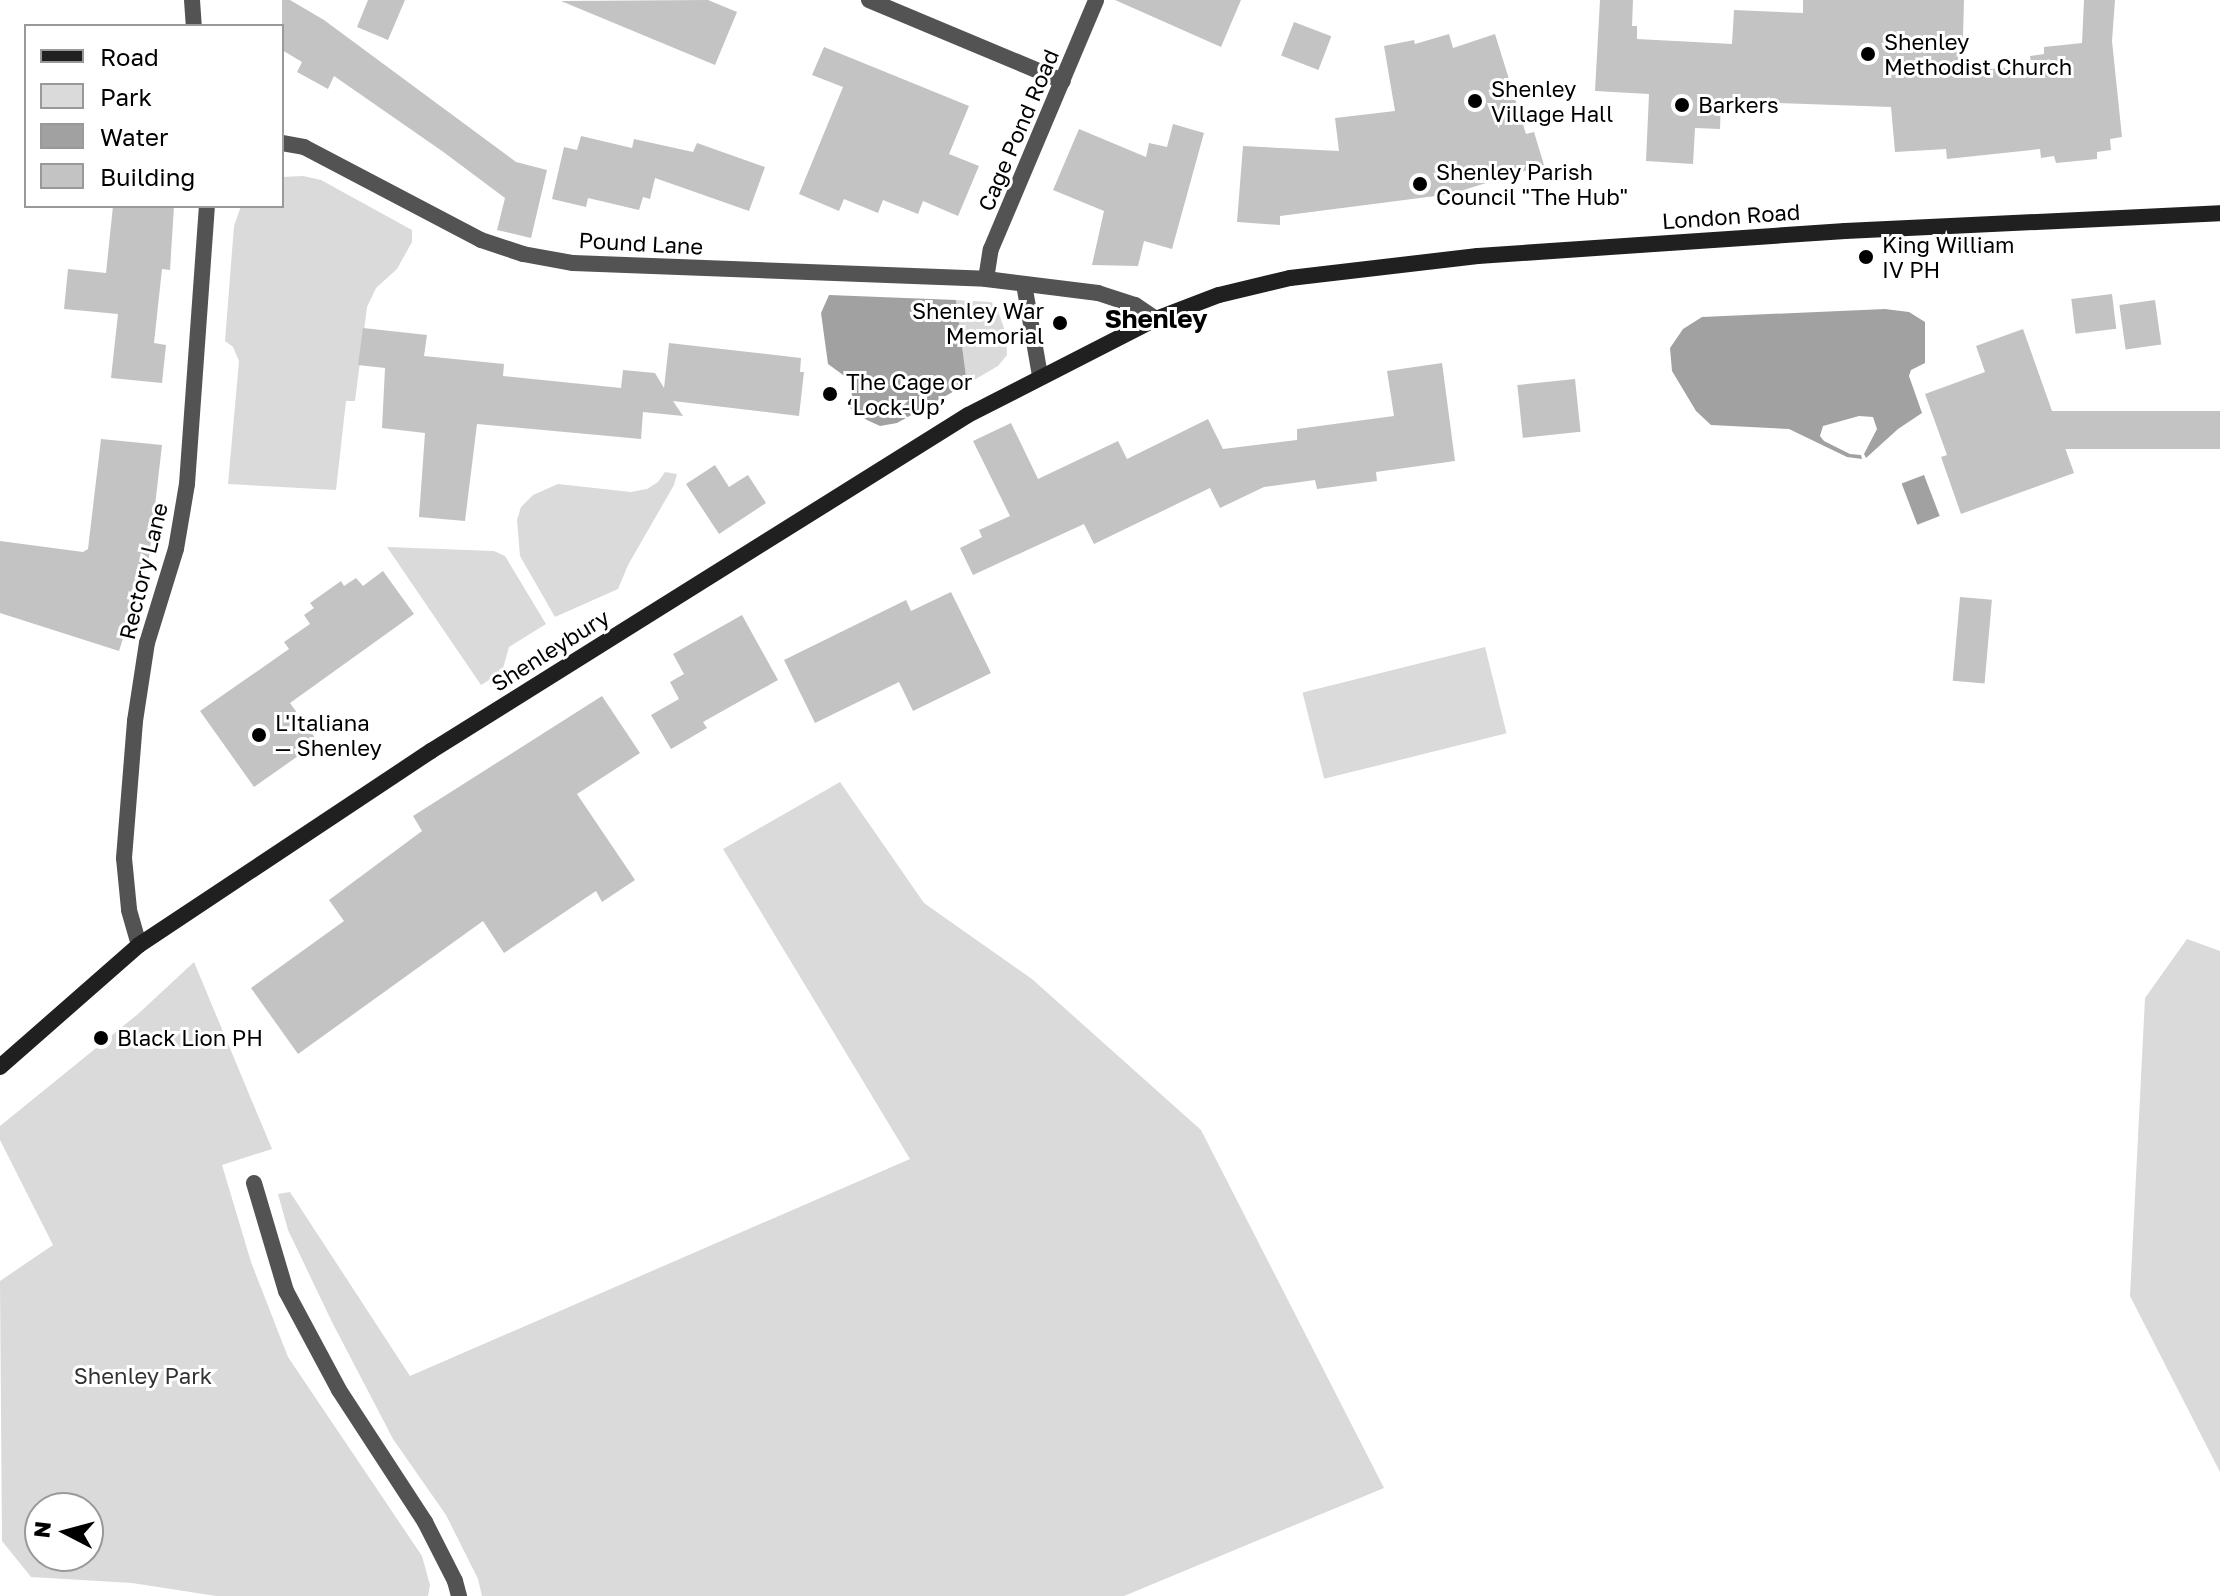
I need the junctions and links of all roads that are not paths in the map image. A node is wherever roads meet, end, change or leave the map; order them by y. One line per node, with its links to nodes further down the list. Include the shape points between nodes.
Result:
1 (192, 0): 4 (street)
2 (869, 0): 5 (street)
3 (1096, 0): 5 (street, Cage Pond Road)
4 (194, 24)
5 (1063, 81): 9 (street, Cage Pond Road, via 991,249)
6 (284, 143): 9 (street, Pound Lane, via 304,147 481,240 523,254 573,263)
7 (207, 208): 13 (street, Rectory Lane, via 187,484 176,549 147,643 135,721 124,858)
8 (2220, 213): 11 (main road, London Road, via 1845,231 1398,263 1290,278 1219,295)
9 (986, 279): 10 (street, Pound Lane)
10 (1024, 284): 11 (street, Pound Lane, via 1098,293 1135,305); 12 (street)
11 (1156, 319): 12 (main road, Shenleybury)
12 (1040, 376): 13 (main road, Shenleybury, via 880,468 535,685)
13 (139, 945): 14 (main road, Shenleybury)
14 (0, 1067)
15 (254, 1183): 16 (street, via 286,1291 339,1390 425,1522)
16 (459, 1596)

